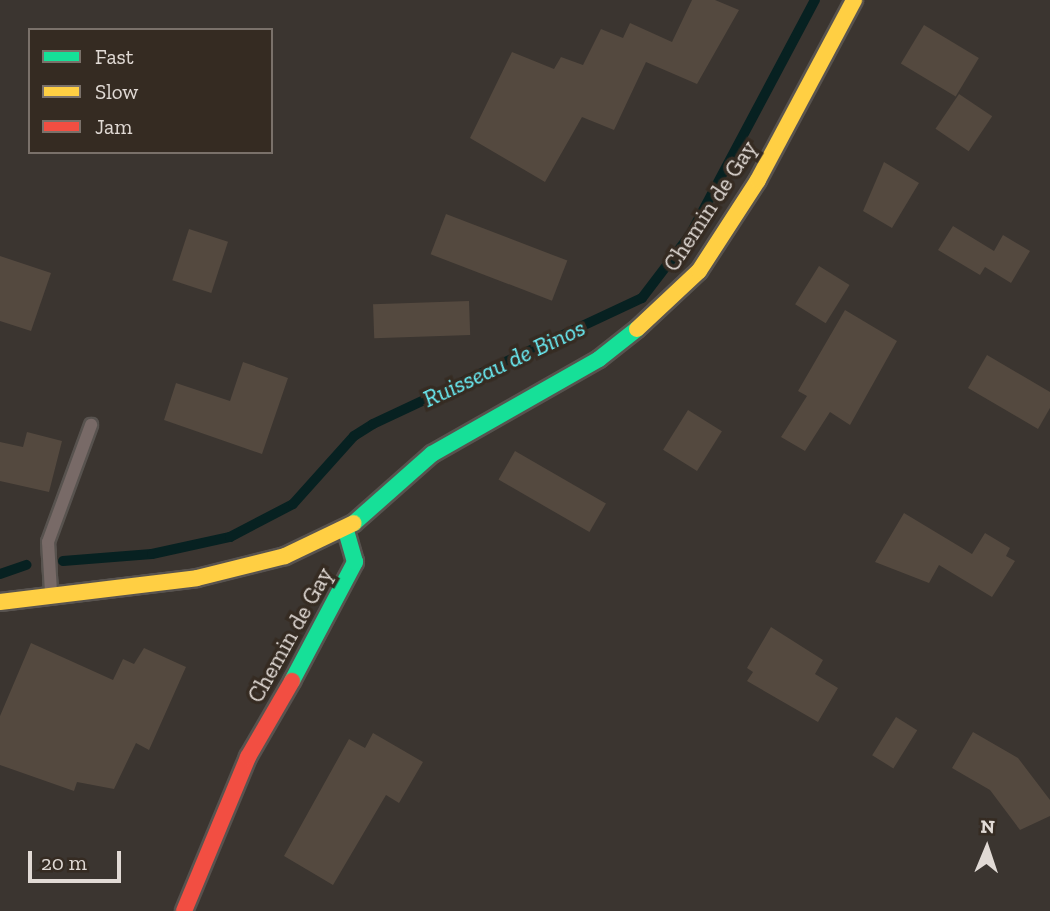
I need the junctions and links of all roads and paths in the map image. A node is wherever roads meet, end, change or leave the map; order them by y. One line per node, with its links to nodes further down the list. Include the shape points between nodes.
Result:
1 (854, 0): 3 (street, Chemin de Gay, via 758,180 671,303 599,359 432,454)
2 (91, 425): 4 (lane, via 48,542)
3 (346, 530): 4 (street, via 285,556 197,578); 6 (street, Chemin de Gay, via 355,562 343,593 248,757)
4 (51, 594): 5 (street)
5 (0, 602)
6 (184, 911)

